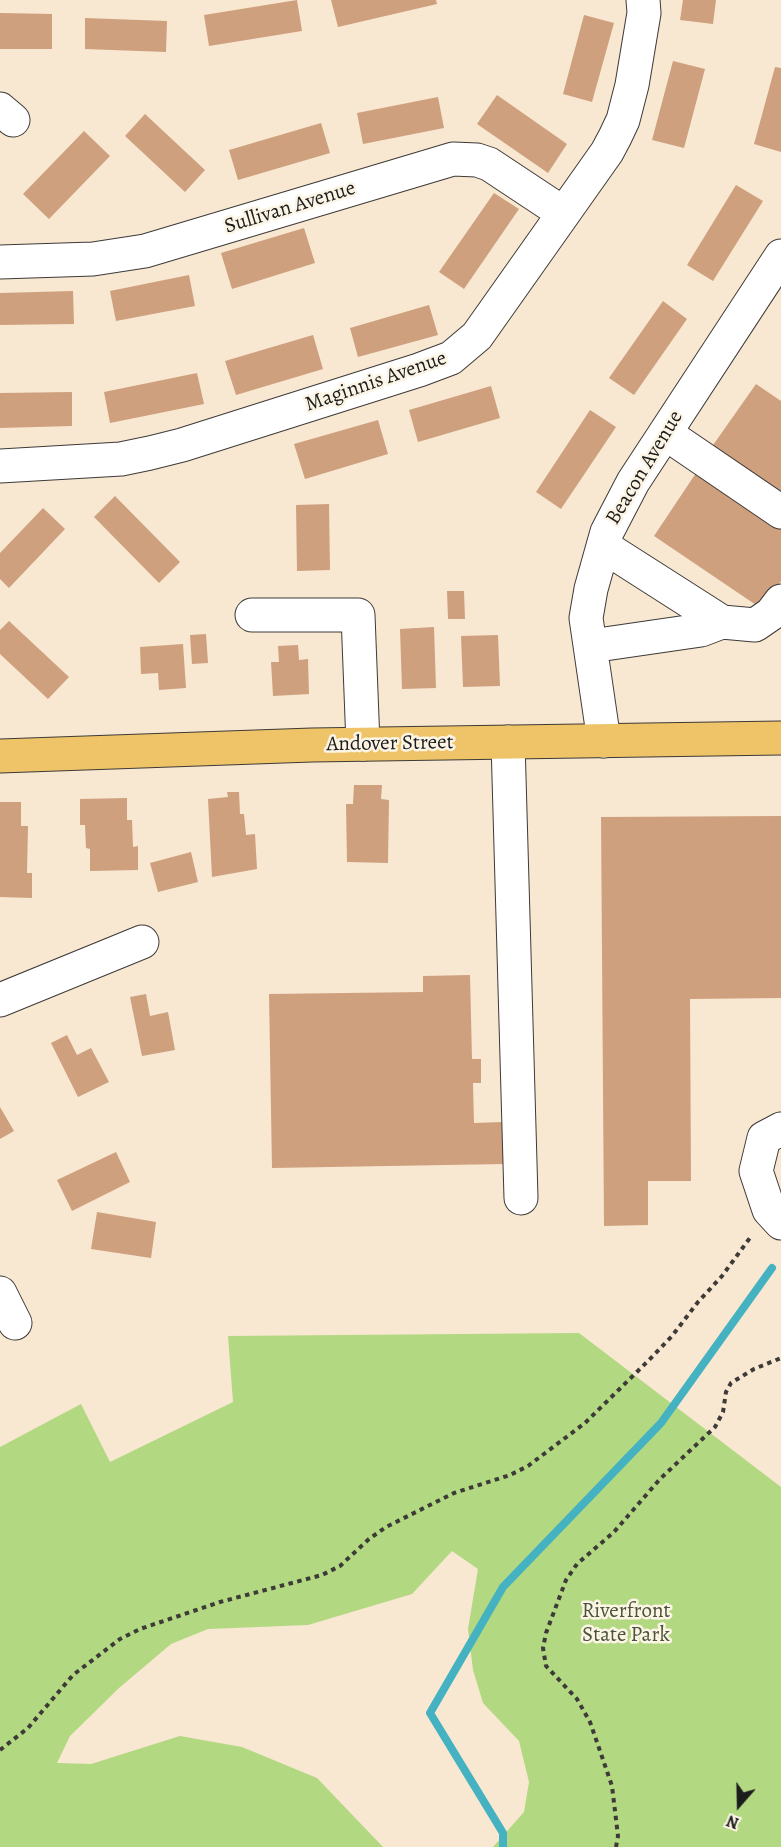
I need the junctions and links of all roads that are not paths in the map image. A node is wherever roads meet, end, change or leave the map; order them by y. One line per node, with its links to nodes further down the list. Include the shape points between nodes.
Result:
1 (643, 0): 2 (street, Maginnis Avenue, via 634,75 623,120 607,152)
2 (563, 213): 4 (street, Sullivan Avenue, via 489,164 453,159 145,251 93,259); 6 (street, Maginnis Avenue, via 477,336 452,358 150,453 103,460)
3 (781, 256): 5 (street, Beacon Avenue)
4 (0, 262)
5 (665, 433): 7 (street); 8 (street, Beacon Avenue, via 633,482)
6 (0, 465)
7 (781, 512)
8 (603, 546): 11 (street); 12 (street, Beacon Avenue, via 586,618)
9 (781, 601): 11 (street, via 755,625)
10 (252, 615): 16 (street, via 358,615)
11 (722, 622): 12 (street, via 701,630)
12 (591, 646): 14 (street, Beacon Avenue)
13 (781, 738): 14 (main road, Andover Street)
14 (604, 741): 15 (main road, Andover Street)
15 (508, 742): 16 (main road, Andover Street); 21 (street)
16 (363, 744): 17 (main road, Andover Street)
17 (0, 756)
18 (142, 942): 19 (street)
19 (0, 999)
20 (781, 1129): 22 (street, via 764,1138 756,1171)
21 (520, 1198)
22 (775, 1216)
23 (0, 1293): 24 (street)
24 (15, 1323)

